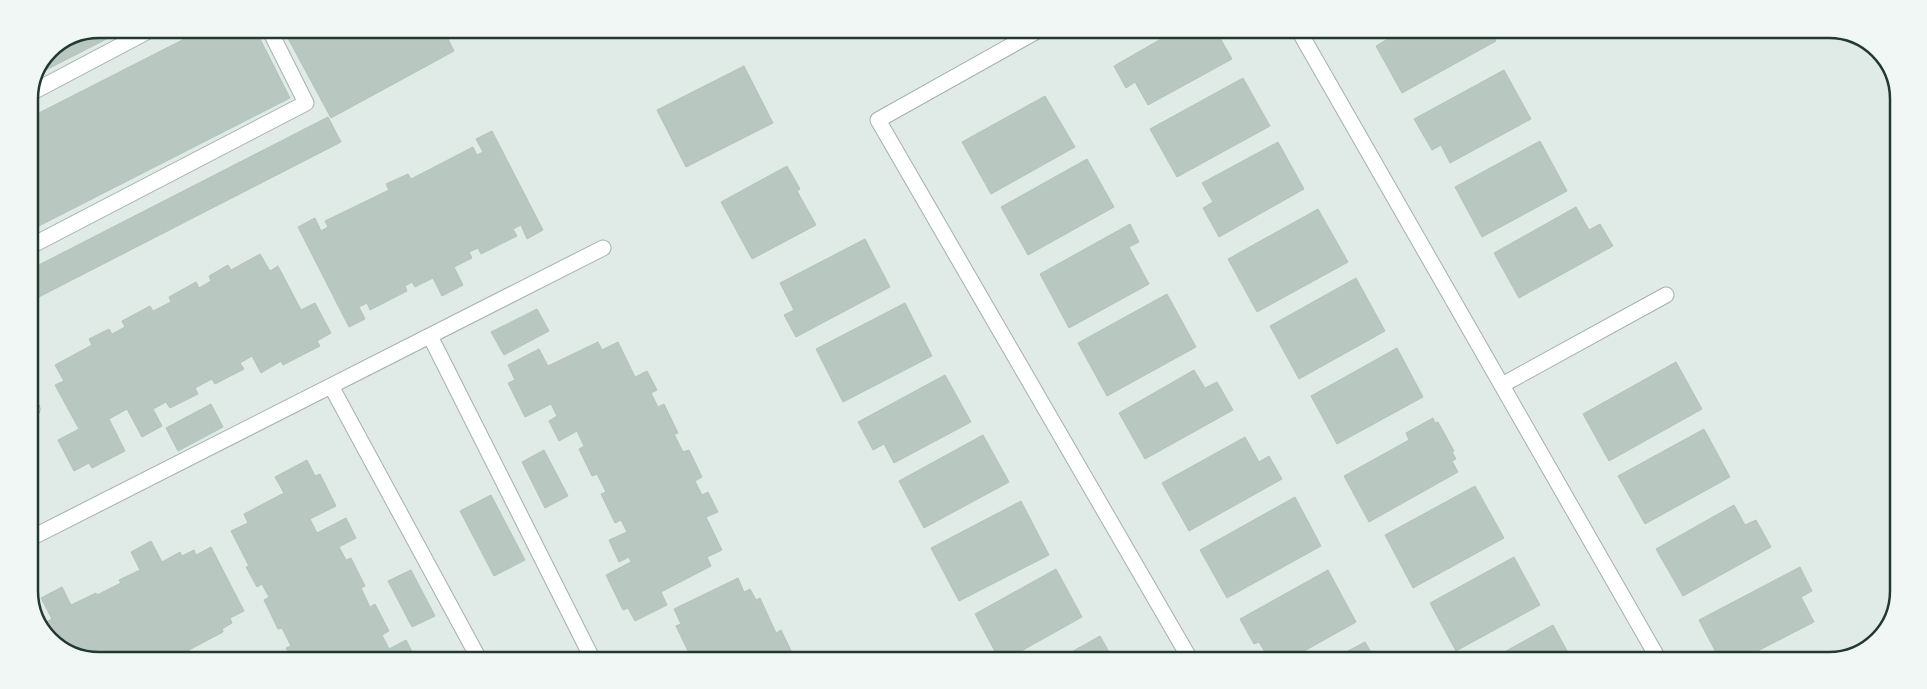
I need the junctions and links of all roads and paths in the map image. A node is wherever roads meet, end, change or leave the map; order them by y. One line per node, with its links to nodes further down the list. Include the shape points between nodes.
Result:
1 (135, 38): 5 (street)
2 (274, 38): 6 (street, via 306,103)
3 (1025, 38): 15 (street, via 878,120)
4 (1303, 38): 10 (street)
5 (39, 89)
6 (38, 242)
7 (603, 248): 9 (street)
8 (1666, 295): 10 (street)
9 (430, 336): 11 (street); 14 (street)
10 (1502, 385): 16 (street)
11 (331, 386): 12 (street); 13 (street)
12 (38, 534)
13 (475, 652)
14 (589, 652)
15 (1186, 652)
16 (1654, 652)

